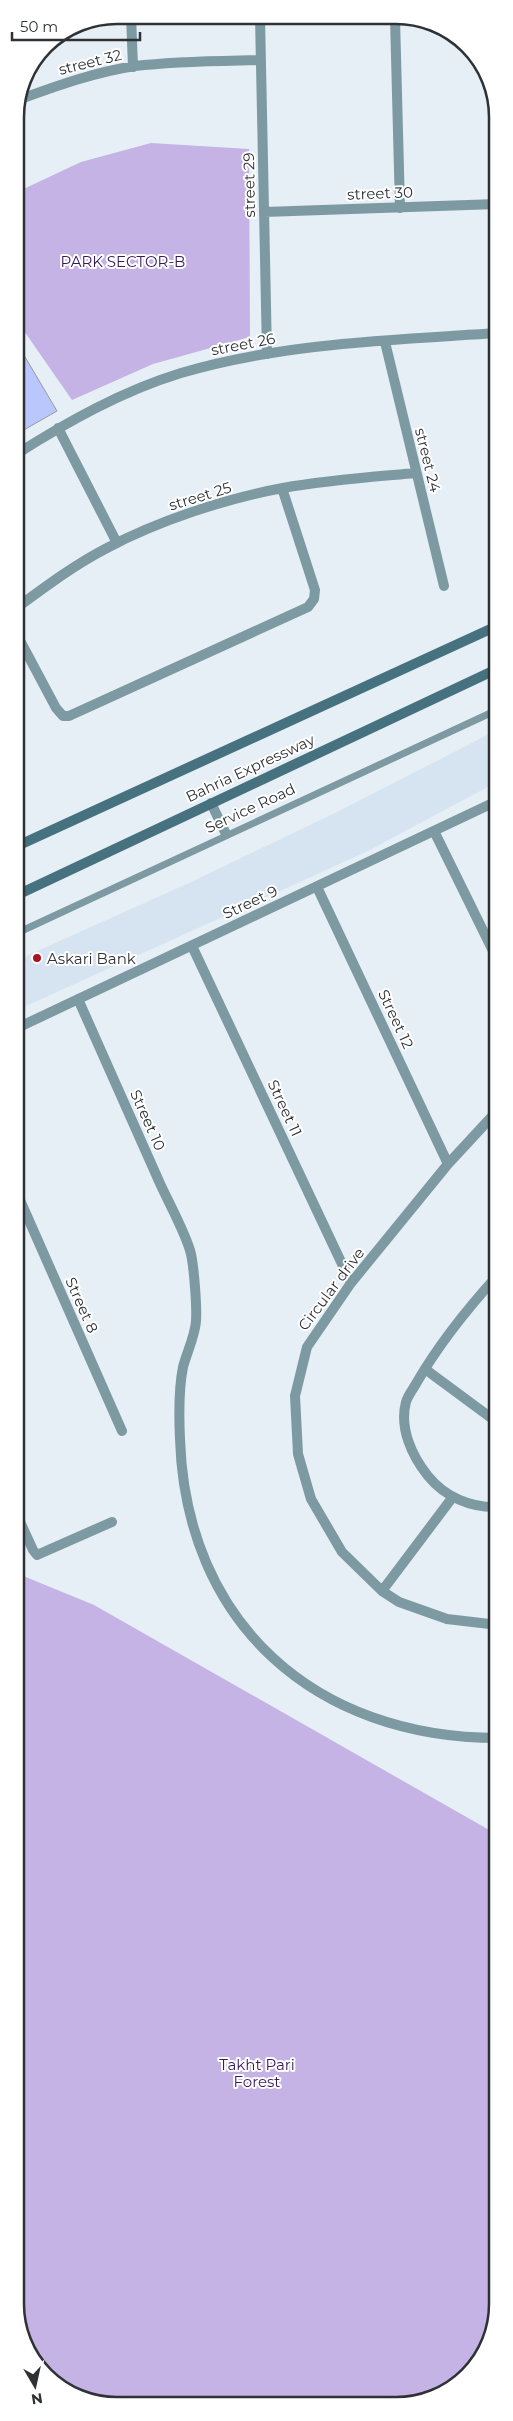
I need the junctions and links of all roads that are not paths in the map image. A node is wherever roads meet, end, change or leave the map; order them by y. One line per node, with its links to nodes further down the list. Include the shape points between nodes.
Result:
1 (131, 24): 5 (street)
2 (260, 24): 4 (street, street 29)
3 (395, 24): 8 (street)
4 (261, 60): 5 (street, street 32, via 183,61); 9 (street, street 29)
5 (133, 67): 6 (street, street 32, via 70,81)
6 (26, 97)
7 (489, 204): 8 (street, street 30)
8 (400, 208): 9 (street, street 30)
9 (264, 212): 12 (street, street 29)
10 (489, 334): 11 (street, street 26)
11 (385, 342): 12 (street, street 26); 15 (street, street 24)
12 (267, 354): 13 (street, street 26, via 181,373 139,388)
13 (58, 428): 14 (street, street 26); 17 (street)
14 (24, 449)
15 (416, 473): 16 (street, street 25); 18 (street, street 24)
16 (282, 488): 17 (street, street 25, via 154,526); 21 (street, via 314,590 312,604 308,607 74,714 63,716)
17 (117, 543): 19 (street, street 25, via 61,575)
18 (444, 586)
19 (24, 602)
20 (489, 630): 28 (main road, Bahria Expressway)
21 (24, 648)
22 (489, 673): 24 (main road, Bahria Expressway)
23 (489, 714): 27 (lane, Service Road)
24 (211, 803): 27 (street); 30 (main road, Bahria Expressway)
25 (489, 805): 26 (street, Street 9)
26 (434, 831): 29 (street, Street 9); 32 (street)
27 (226, 834): 31 (lane, Service Road)
28 (24, 843)
29 (317, 887): 33 (street, Street 9); 37 (street, Street 12)
30 (24, 892)
31 (24, 930)
32 (489, 943)
33 (192, 946): 34 (street, Street 9); 39 (street, Street 11)
34 (78, 999): 35 (street, Street 9); 50 (street, Street 10, via 191,1254 196,1322 183,1369 180,1438 186,1499 203,1558 226,1603 254,1640 300,1681 355,1712 407,1729)
35 (24, 1025)
36 (489, 1121): 37 (street, Circular drive)
37 (448, 1164): 39 (street, Circular drive)
38 (24, 1209): 43 (street, Street 8)
39 (351, 1283): 48 (street, Circular drive, via 307,1347 295,1396 298,1454 311,1499 342,1552)
40 (489, 1287): 41 (street)
41 (424, 1369): 42 (street); 44 (street, via 406,1402 405,1430 412,1452 421,1466)
42 (489, 1416)
43 (122, 1431)
44 (452, 1498): 45 (street); 48 (street)
45 (489, 1508)
46 (112, 1522): 47 (street, via 38,1555)
47 (24, 1530)
48 (382, 1591): 49 (street, Circular drive, via 399,1602 447,1619)
49 (489, 1624)
50 (489, 1738)

